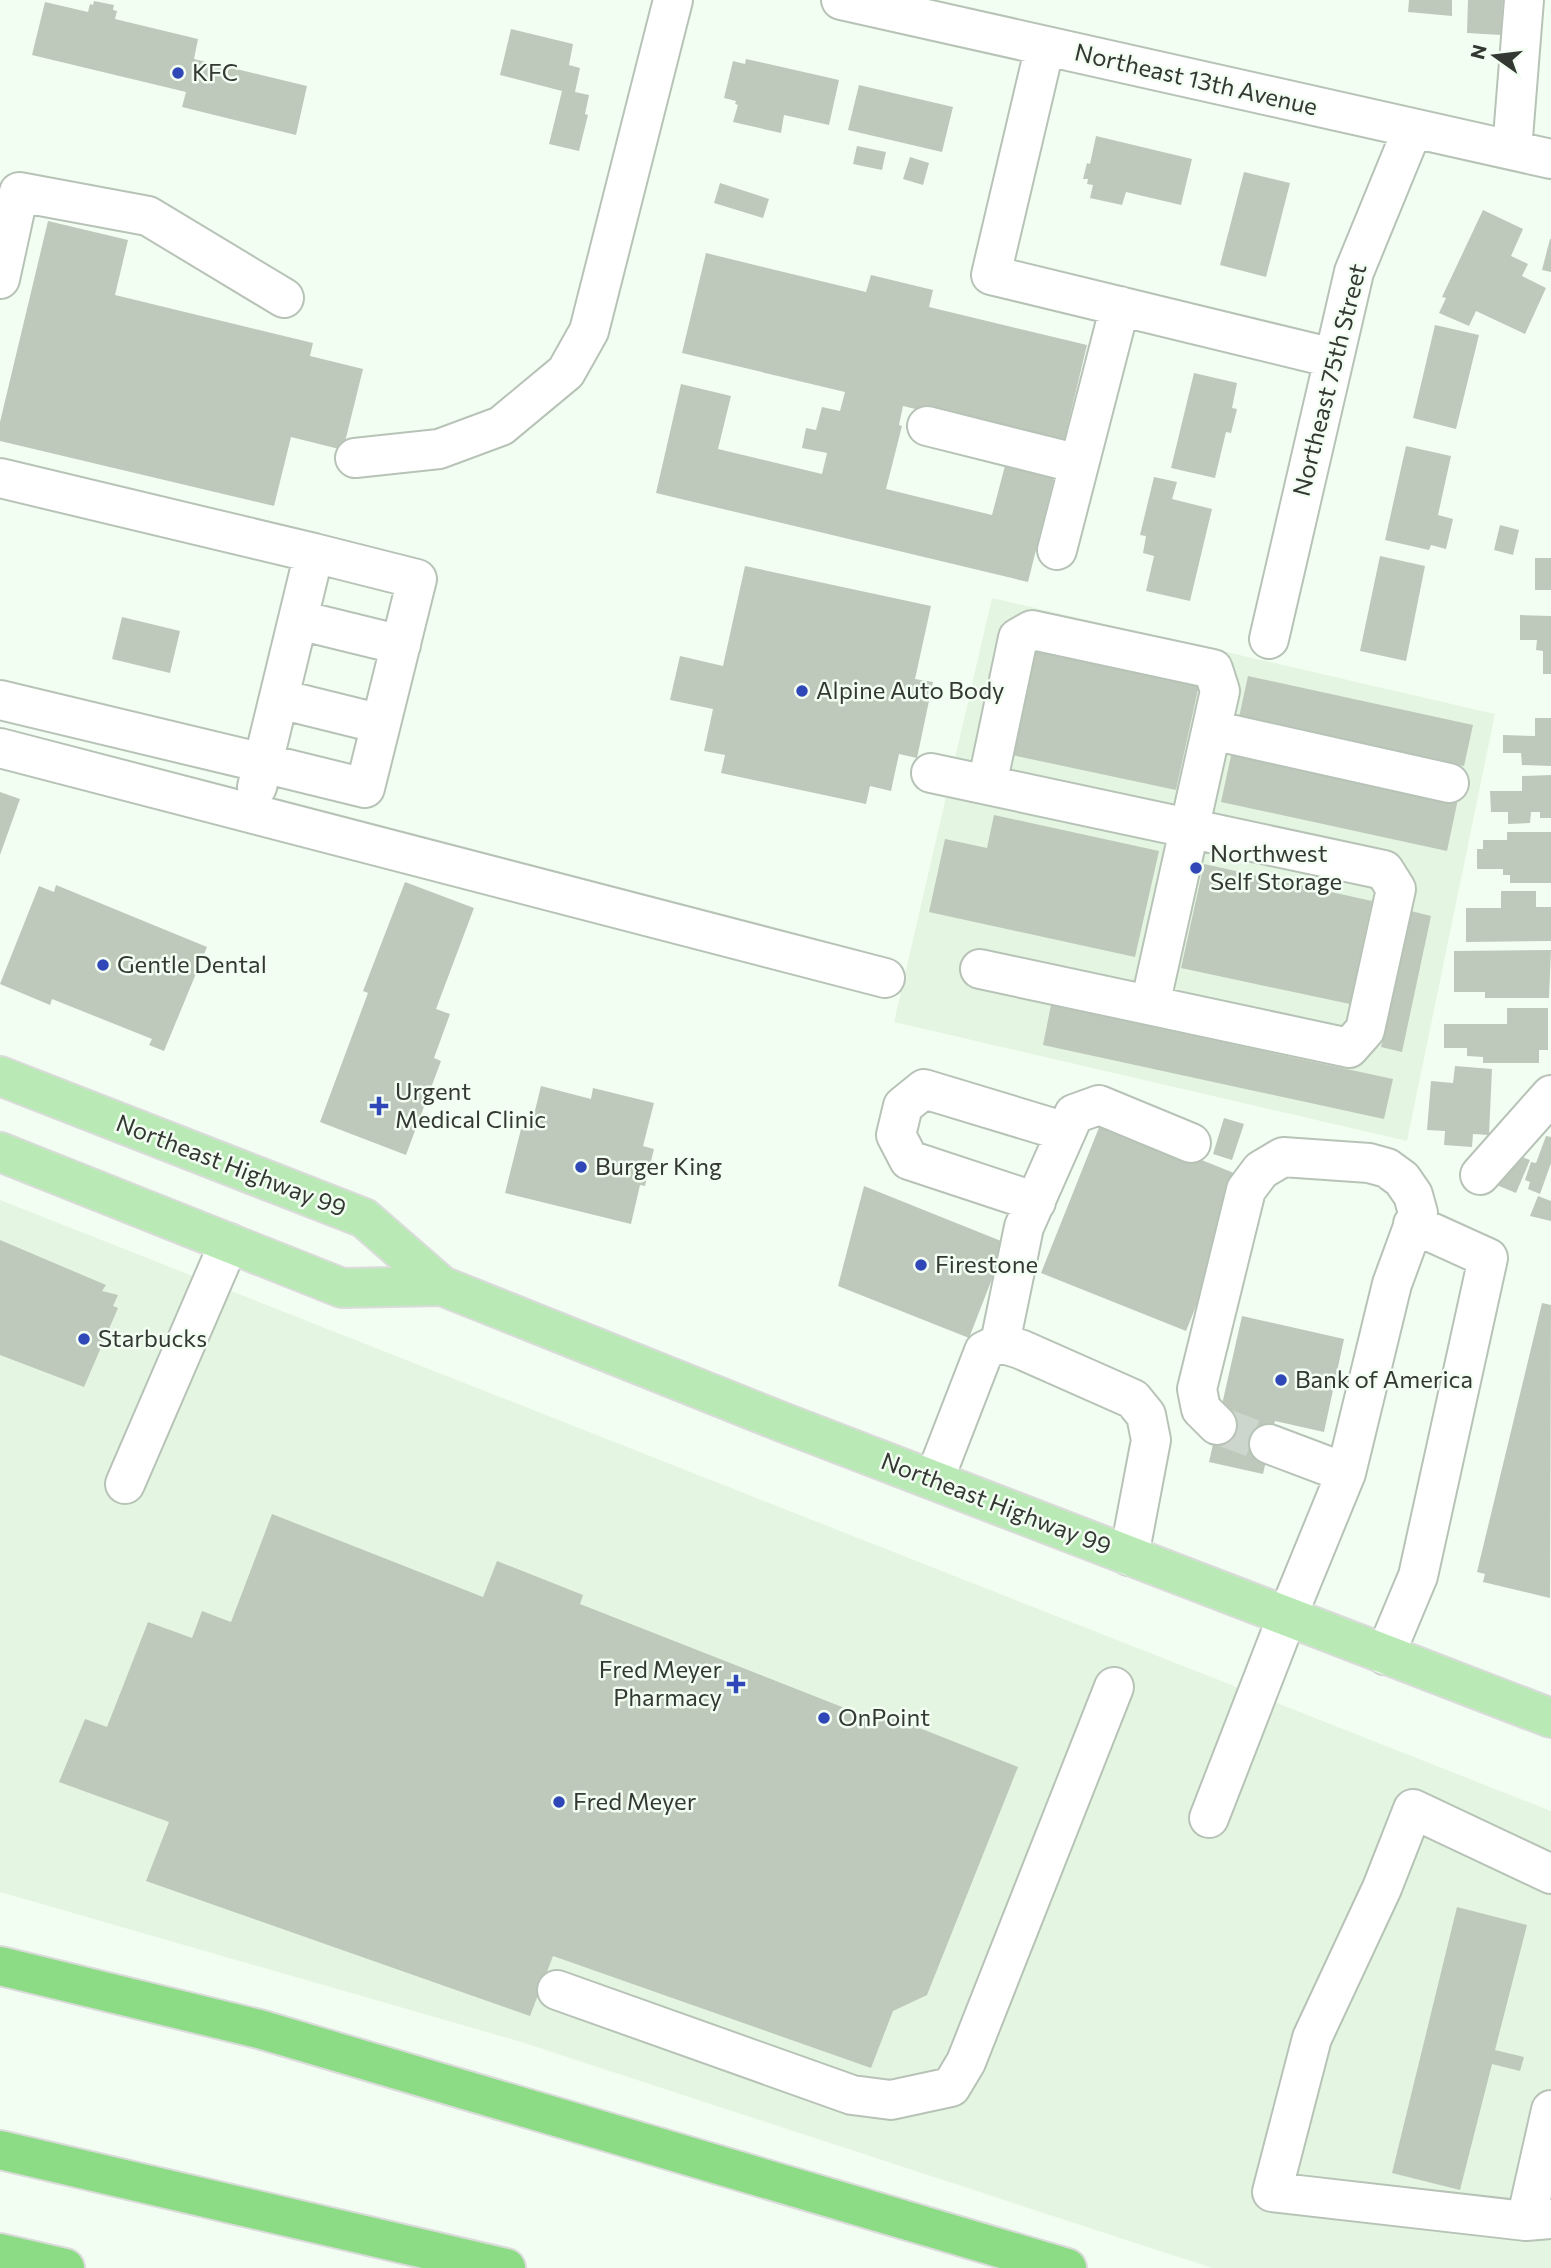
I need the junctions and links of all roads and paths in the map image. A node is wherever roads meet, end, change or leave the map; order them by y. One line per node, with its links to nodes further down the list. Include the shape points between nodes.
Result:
1 (673, 0): 13 (street, via 589,331 566,372 501,426 439,449)
2 (841, 0): 4 (street, Northeast 13th Avenue)
3 (1524, 0): 6 (street)
4 (1045, 46): 5 (street, Northeast 13th Avenue); 10 (street, via 991,275)
5 (1413, 128): 6 (street, Northeast 13th Avenue); 11 (street, Northeast 75th Street, via 1354,272)
6 (1512, 150): 7 (street, Northeast 13th Avenue)
7 (1551, 159)
8 (0, 279): 9 (street, via 19,192 148,216)
9 (284, 298)
10 (1120, 306): 11 (street); 14 (street)
11 (1334, 358): 19 (street, Northeast 75th Street)
12 (927, 426): 14 (street)
13 (355, 458)
14 (1079, 464): 16 (street)
15 (0, 478): 17 (street)
16 (1057, 550)
17 (314, 553): 18 (street); 20 (street, via 417,579)
18 (299, 620): 20 (street); 21 (street)
19 (1269, 639)
20 (401, 645): 23 (street)
21 (280, 699): 23 (street); 26 (street)
22 (0, 700): 26 (street)
23 (381, 723): 26 (street, via 365,788)
24 (1212, 730): 28 (street); 29 (street, via 1220,691 1213,669 1032,631 1018,638); 31 (street)
25 (0, 748): 30 (street)
26 (263, 763): 30 (street)
27 (931, 773): 29 (street)
28 (1449, 783)
29 (987, 785): 31 (street)
30 (250, 812): 33 (street)
31 (1189, 829): 34 (street); 34 (street, via 1384,870 1396,889 1365,1030 1349,1048)
32 (979, 969): 34 (street)
33 (885, 978)
34 (1150, 1005)
35 (0, 1076): 44 (main road, Northeast Highway 99, via 364,1218)
36 (1551, 1096): 40 (street)
37 (1066, 1132): 38 (street, via 1074,1114 1099,1105); 41 (street); 41 (street, via 924,1088 903,1106 896,1135 909,1160)
38 (1191, 1143)
39 (0, 1152): 43 (main road, Northeast Highway 99)
40 (1480, 1175)
41 (1036, 1202): 45 (street, via 1024,1227)
42 (1413, 1224): 46 (street, via 1418,1213 1413,1195 1387,1168 1283,1157 1261,1170 1246,1190 1197,1389 1201,1409); 48 (street, via 1392,1283); 53 (street, via 1488,1258 1418,1576)
43 (229, 1243): 44 (main road, Northeast Highway 99, via 342,1288); 50 (street)
44 (442, 1286): 49 (main road, Northeast Highway 99)
45 (1000, 1343): 49 (street, via 984,1351); 51 (street, via 1133,1399 1146,1415 1151,1440)
46 (1217, 1425)
47 (1269, 1444): 48 (street)
48 (1346, 1473): 52 (street)
49 (934, 1480): 51 (main road, Northeast Highway 99)
50 (125, 1484)
51 (1129, 1556): 52 (main road, Northeast Highway 99)
52 (1287, 1617): 53 (main road, Northeast Highway 99); 56 (street)
53 (1385, 1655): 55 (main road, Northeast Highway 99)
54 (1114, 1687): 59 (street, via 966,2062 951,2087 891,2100 852,2095)
55 (1551, 1718)
56 (1209, 1818)
57 (1551, 1874): 62 (street, via 1413,1809 1382,1888 1312,2038 1272,2192)
58 (0, 1966): 66 (highway, via 259,2029)
59 (557, 1990)
60 (1551, 2110): 62 (street)
61 (0, 2150): 65 (highway)
62 (1538, 2220)
63 (0, 2253): 64 (highway)
64 (65, 2268)
65 (506, 2268)
66 (1067, 2268)

